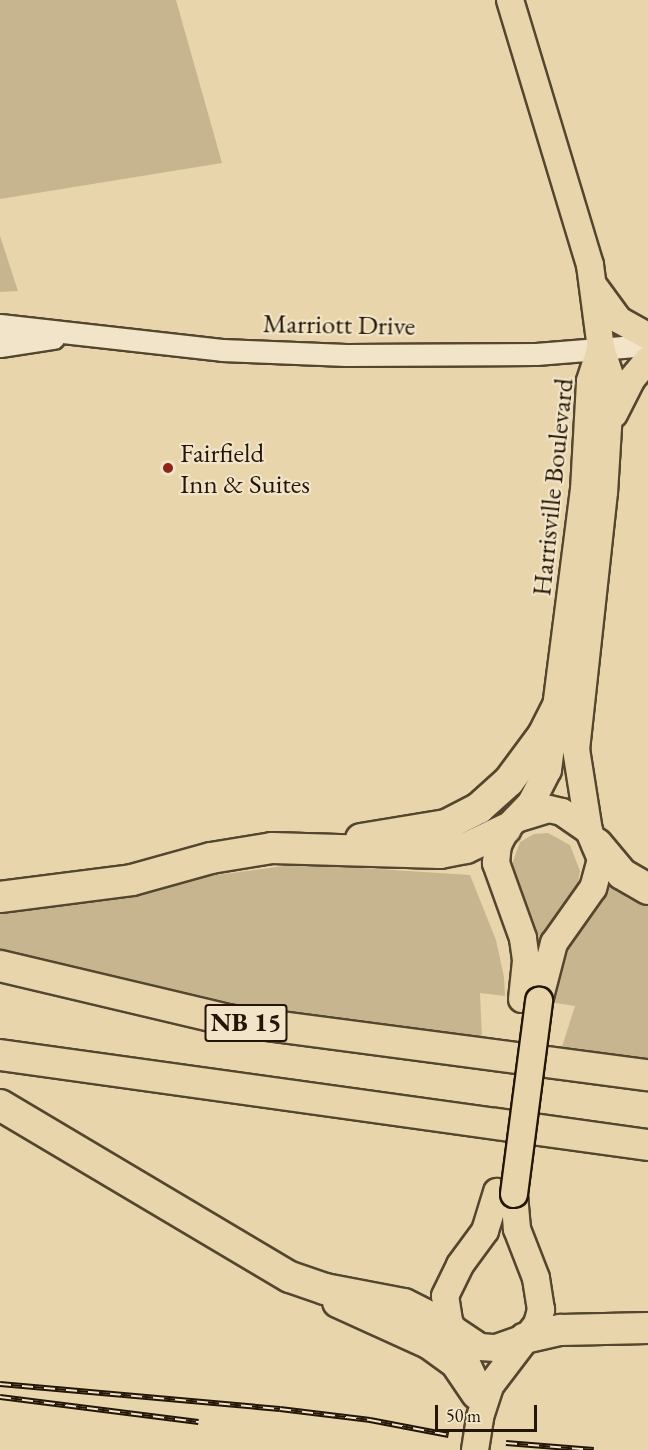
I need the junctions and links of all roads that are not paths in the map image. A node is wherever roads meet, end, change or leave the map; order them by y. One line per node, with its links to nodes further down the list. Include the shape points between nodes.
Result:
1 (510, 0): 2 (main road)
2 (592, 284): 5 (main road, via 618,320); 8 (main road)
3 (0, 325): 4 (street, Marriott Drive)
4 (77, 334): 7 (street, Marriott Drive); 8 (street, Marriott Drive, via 222,350 346,354 536,354)
5 (648, 336)
6 (648, 345): 8 (street, Marriott Drive)
7 (0, 346)
8 (601, 348): 10 (main road, Harrisville Boulevard, via 611,379); 11 (main road, Harrisville Boulevard, via 590,381 590,428)
9 (648, 360): 10 (main road, via 619,401)
10 (609, 429): 13 (main road, Harrisville Boulevard, via 576,749)
11 (559, 703): 12 (main road, Harrisville Boulevard, via 543,785); 14 (highway, via 543,735 509,781 479,808 446,825)
12 (511, 824): 13 (main road, via 549,809 576,820); 14 (highway, via 466,848 440,853); 18 (main road, Harrisville Boulevard, via 498,845 496,862 523,938)
13 (593, 837): 15 (highway, via 622,874); 18 (main road, Harrisville Boulevard, via 599,874 554,943)
14 (310, 847): 16 (highway, via 211,858 132,880)
15 (648, 889)
16 (0, 897)
17 (0, 966): 20 (highway, NB 15, via 228,1020)
18 (531, 1000): 23 (main road, Harrisville Boulevard, bridge)
19 (0, 1055): 22 (highway, NB 15)
20 (648, 1075)
21 (0, 1105): 24 (highway)
22 (648, 1145)
23 (506, 1193): 25 (main road, via 445,1296); 27 (main road, via 541,1295 537,1324)
24 (290, 1277): 25 (highway, via 325,1289 404,1304); 28 (highway, via 430,1344 456,1363)
25 (450, 1327): 27 (main road, via 480,1347 496,1348); 28 (main road, via 472,1369)
26 (648, 1328): 27 (highway, via 561,1330)
27 (525, 1338): 28 (main road)
28 (478, 1406): 29 (main road)
29 (476, 1450)

